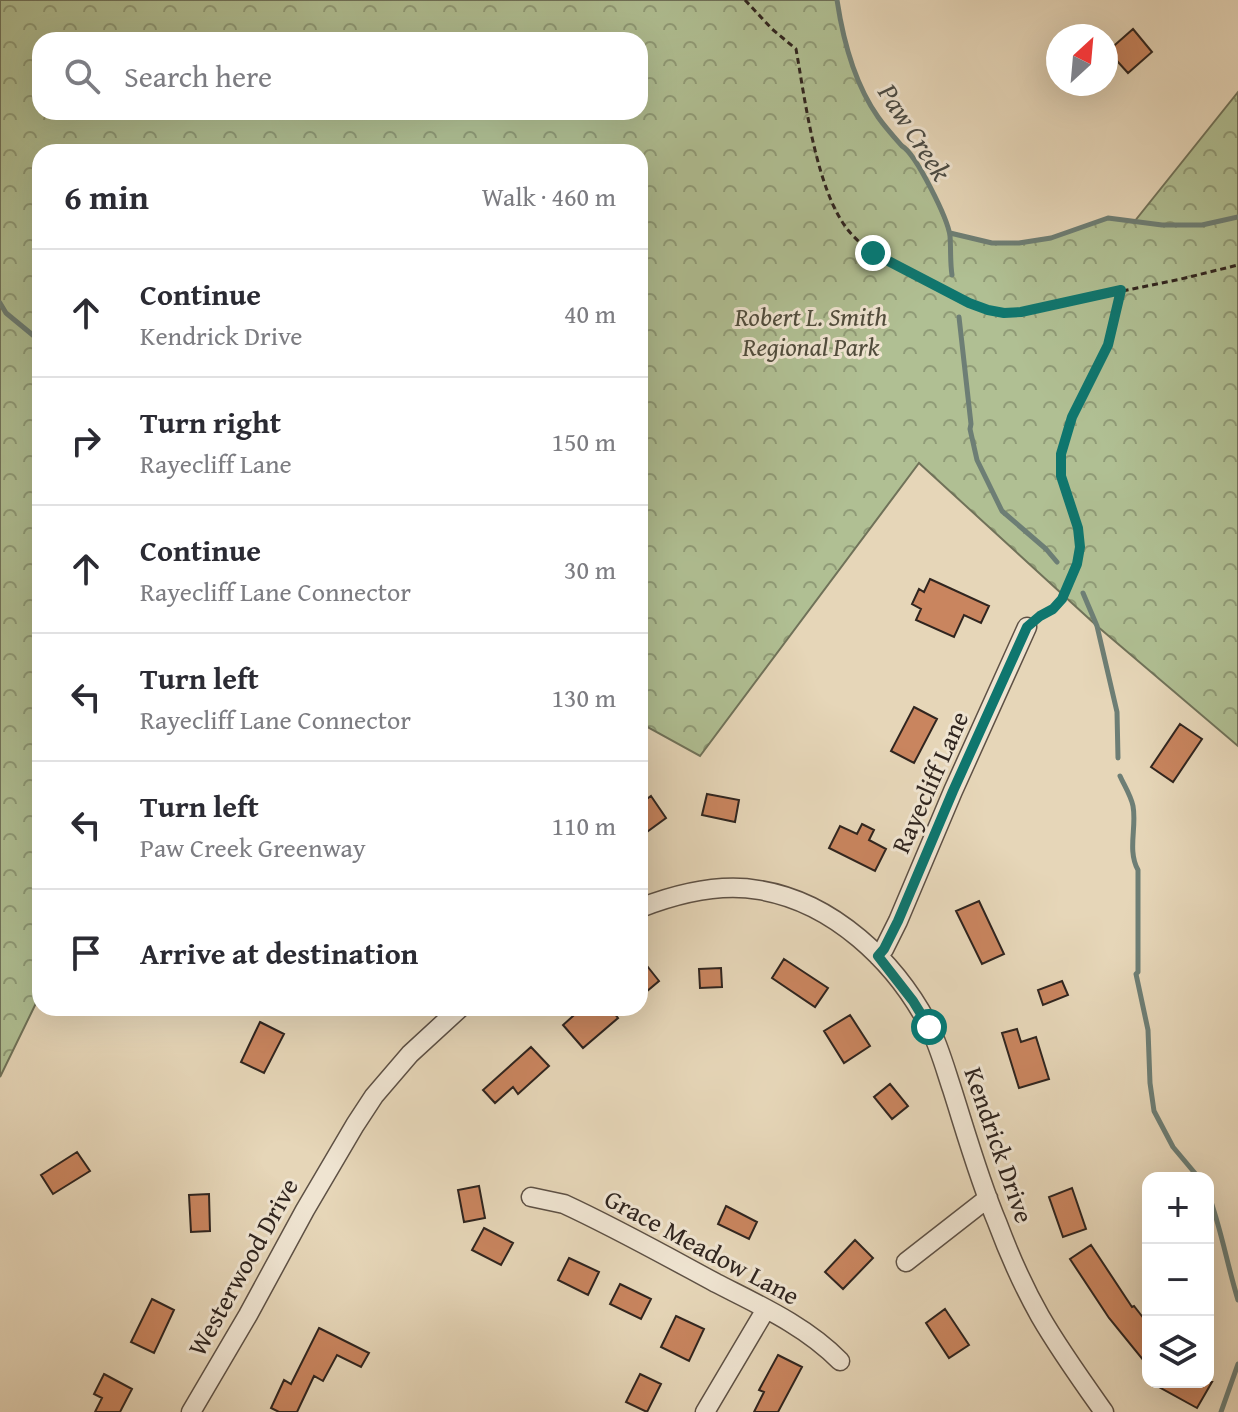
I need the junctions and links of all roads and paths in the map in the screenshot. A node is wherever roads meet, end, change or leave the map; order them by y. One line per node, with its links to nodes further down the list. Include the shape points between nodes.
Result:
1 (745, 0): 3 (path, via 796,49 821,173 848,230 873,253 956,296 1004,313)
2 (1238, 265): 3 (path)
3 (1121, 290): 4 (path, via 1108,345 1072,417 1061,454 1061,476 1078,528 1077,564 1062,599)
4 (1027, 627): 6 (street, Rayecliff Lane)
5 (648, 905): 6 (street, Kendrick Drive, via 698,891 757,889 802,902 842,925)
6 (878, 956): 9 (street, Kendrick Drive, via 929,1027)
7 (451, 1016): 13 (street, Westerwood Drive, via 374,1096)
8 (531, 1197): 11 (street, Grace Meadow Lane, via 564,1204)
9 (988, 1198): 10 (street); 15 (street, Kendrick Drive, via 1040,1316)
10 (906, 1262)
11 (766, 1309): 12 (street, Grace Meadow Lane, via 809,1334); 14 (street)
12 (840, 1361)
13 (191, 1412)
14 (705, 1412)
15 (1104, 1412)

